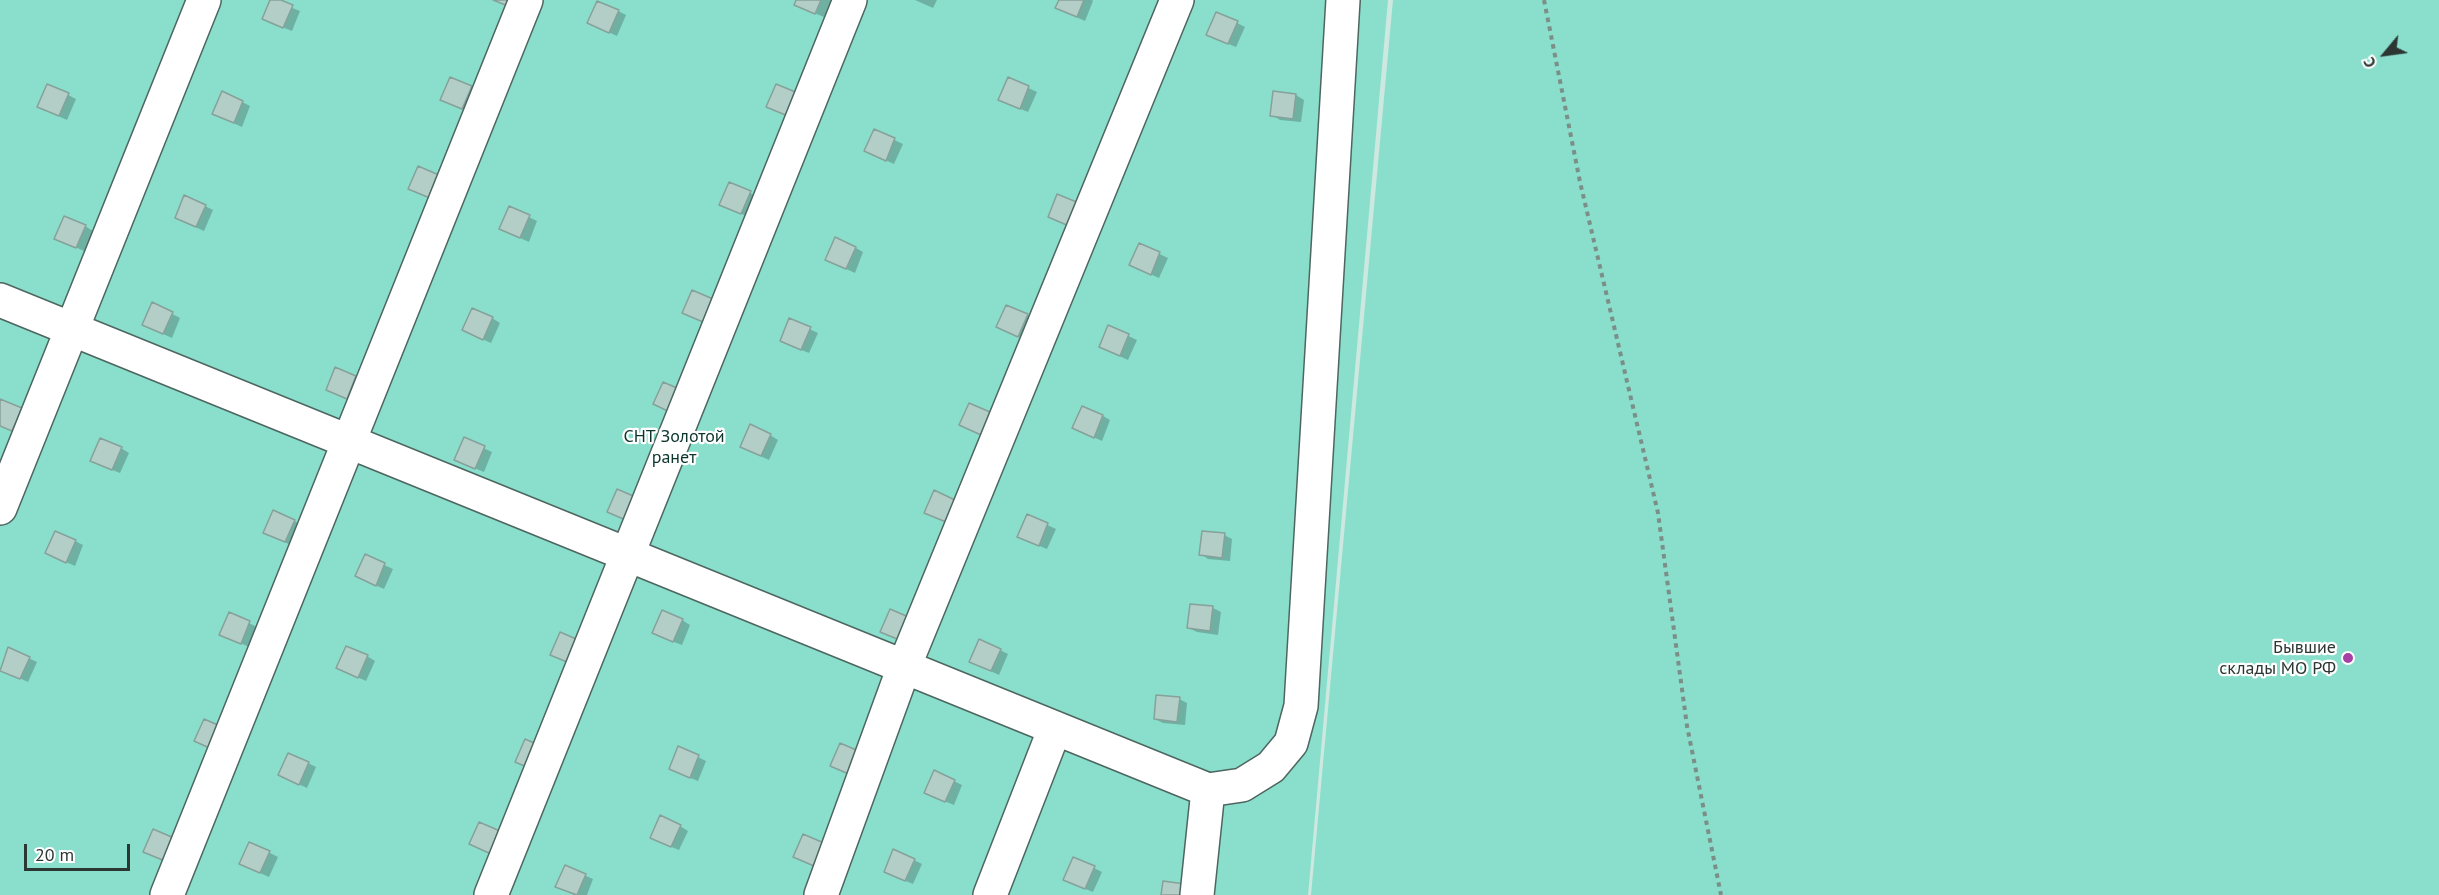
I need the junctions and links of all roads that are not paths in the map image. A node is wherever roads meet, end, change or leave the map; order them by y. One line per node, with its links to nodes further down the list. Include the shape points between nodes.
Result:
1 (204, 0): 7 (street)
2 (526, 0): 8 (street)
3 (850, 0): 10 (street)
4 (1177, 0): 11 (street)
5 (1343, 0): 13 (street, via 1301,706 1291,743 1271,767 1242,785)
6 (0, 300): 7 (street)
7 (71, 329): 8 (street); 9 (street)
8 (349, 441): 10 (street); 14 (street)
9 (0, 508)
10 (628, 555): 11 (street); 15 (street)
11 (904, 667): 12 (street); 16 (street)
12 (1056, 728): 13 (street); 17 (street)
13 (1208, 790): 18 (street)
14 (167, 895)
15 (491, 895)
16 (821, 895)
17 (990, 895)
18 (1197, 895)

